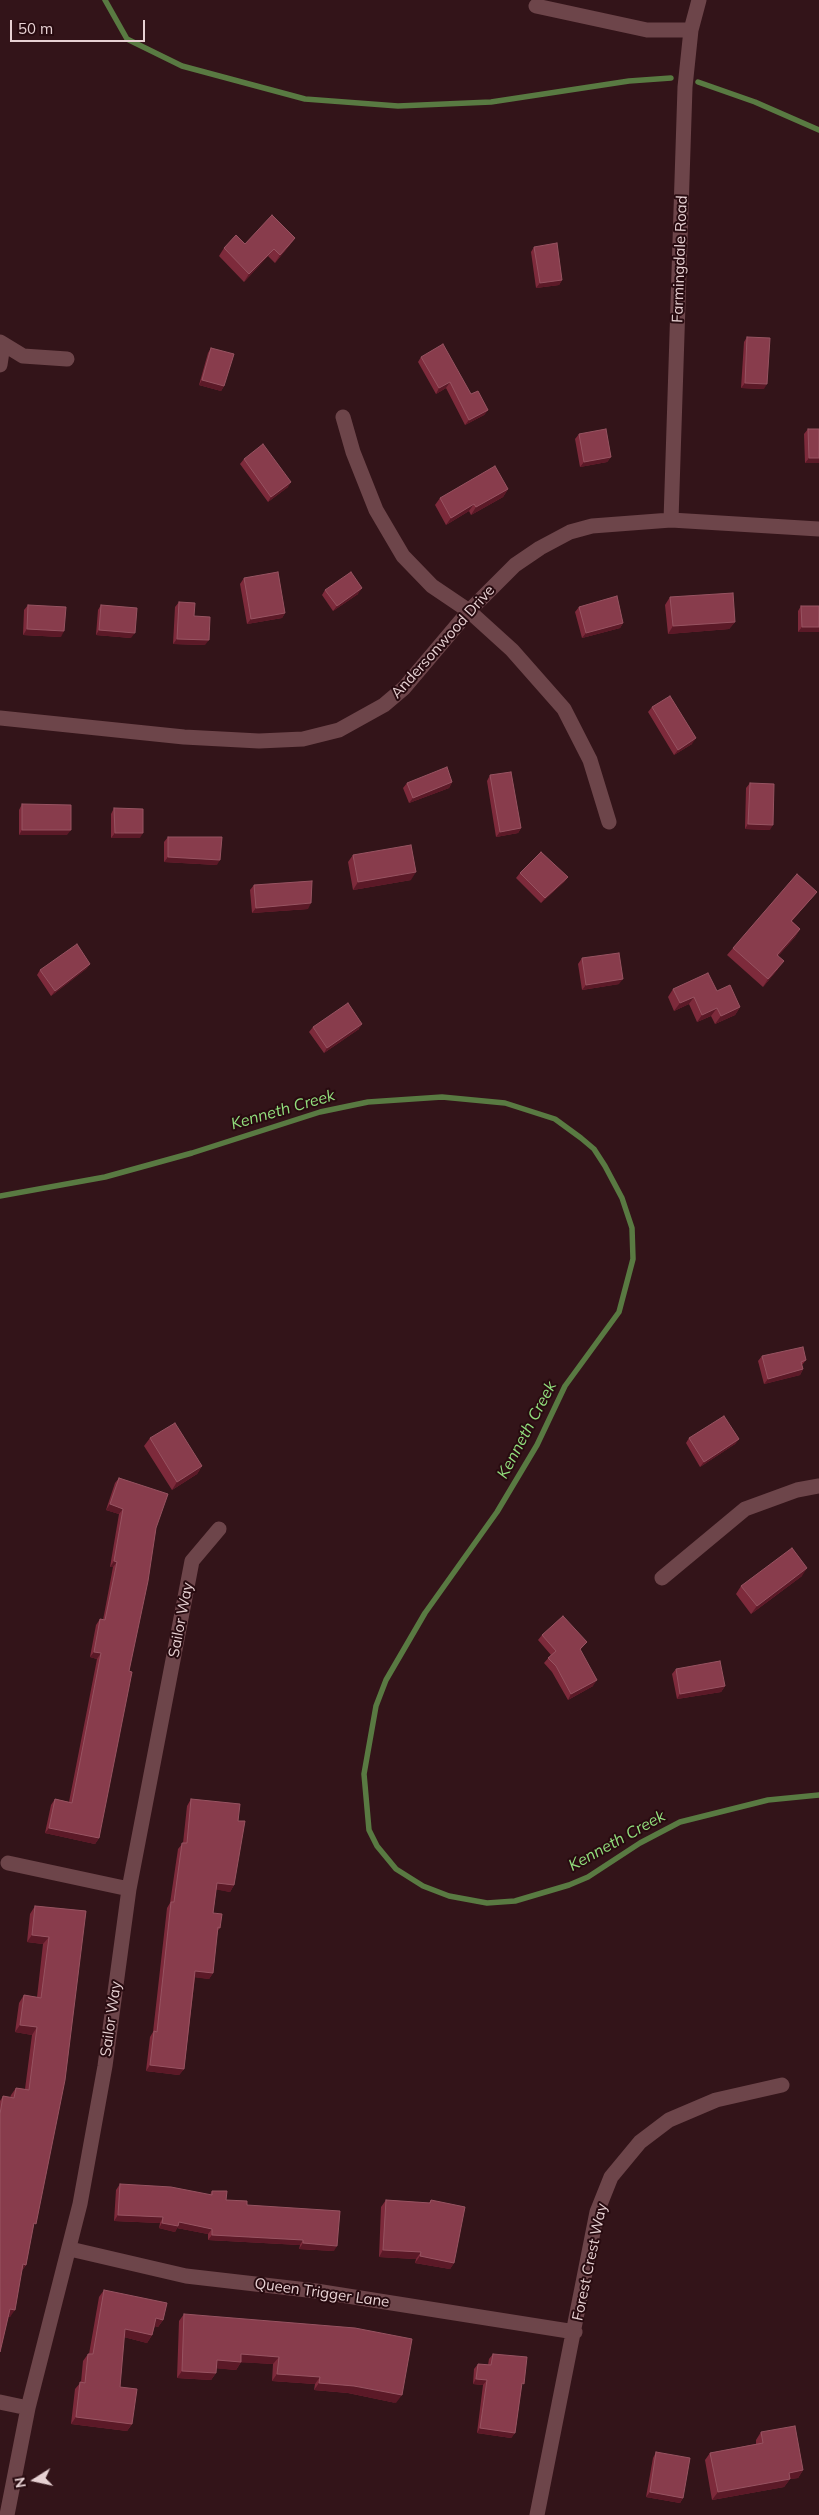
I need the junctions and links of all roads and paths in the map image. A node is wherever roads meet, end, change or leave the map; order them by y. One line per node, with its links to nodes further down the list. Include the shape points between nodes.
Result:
1 (699, 0): 3 (street, Farmingdale Road)
2 (536, 6): 3 (street, via 647,30)
3 (691, 30): 8 (street, Farmingdale Road, via 685,87)
4 (2, 344): 5 (street, via 23,356); 6 (street)
5 (67, 359)
6 (0, 365)
7 (343, 417): 10 (street, via 364,481 387,532 403,556 432,586)
8 (671, 520): 9 (street, Andersonwood Drive); 10 (street, Andersonwood Drive, via 592,526 570,532 516,565)
9 (819, 529)
10 (469, 611): 11 (street, Andersonwood Drive, via 417,673 384,705 339,730 303,739 260,741 184,737); 12 (street, via 512,650 564,709 590,760)
11 (0, 718)
12 (609, 822)
13 (819, 1486): 15 (street, via 796,1490 746,1509)
14 (219, 1529): 17 (street, Sailor Way, via 192,1561)
15 (662, 1578)
16 (8, 1863): 17 (street)
17 (129, 1889): 19 (street, Sailor Way, via 105,2066)
18 (782, 2085): 20 (street, Forest Crest Way, via 716,2100 670,2120 640,2142 611,2177 598,2212)
19 (70, 2250): 20 (street, Queen Trigger Lane, via 186,2276 316,2291); 22 (street, Sailor Way)
20 (575, 2332): 24 (street, Forest Crest Way)
21 (0, 2402): 22 (street)
22 (28, 2408): 23 (street, Sailor Way)
23 (7, 2515)
24 (537, 2515)

